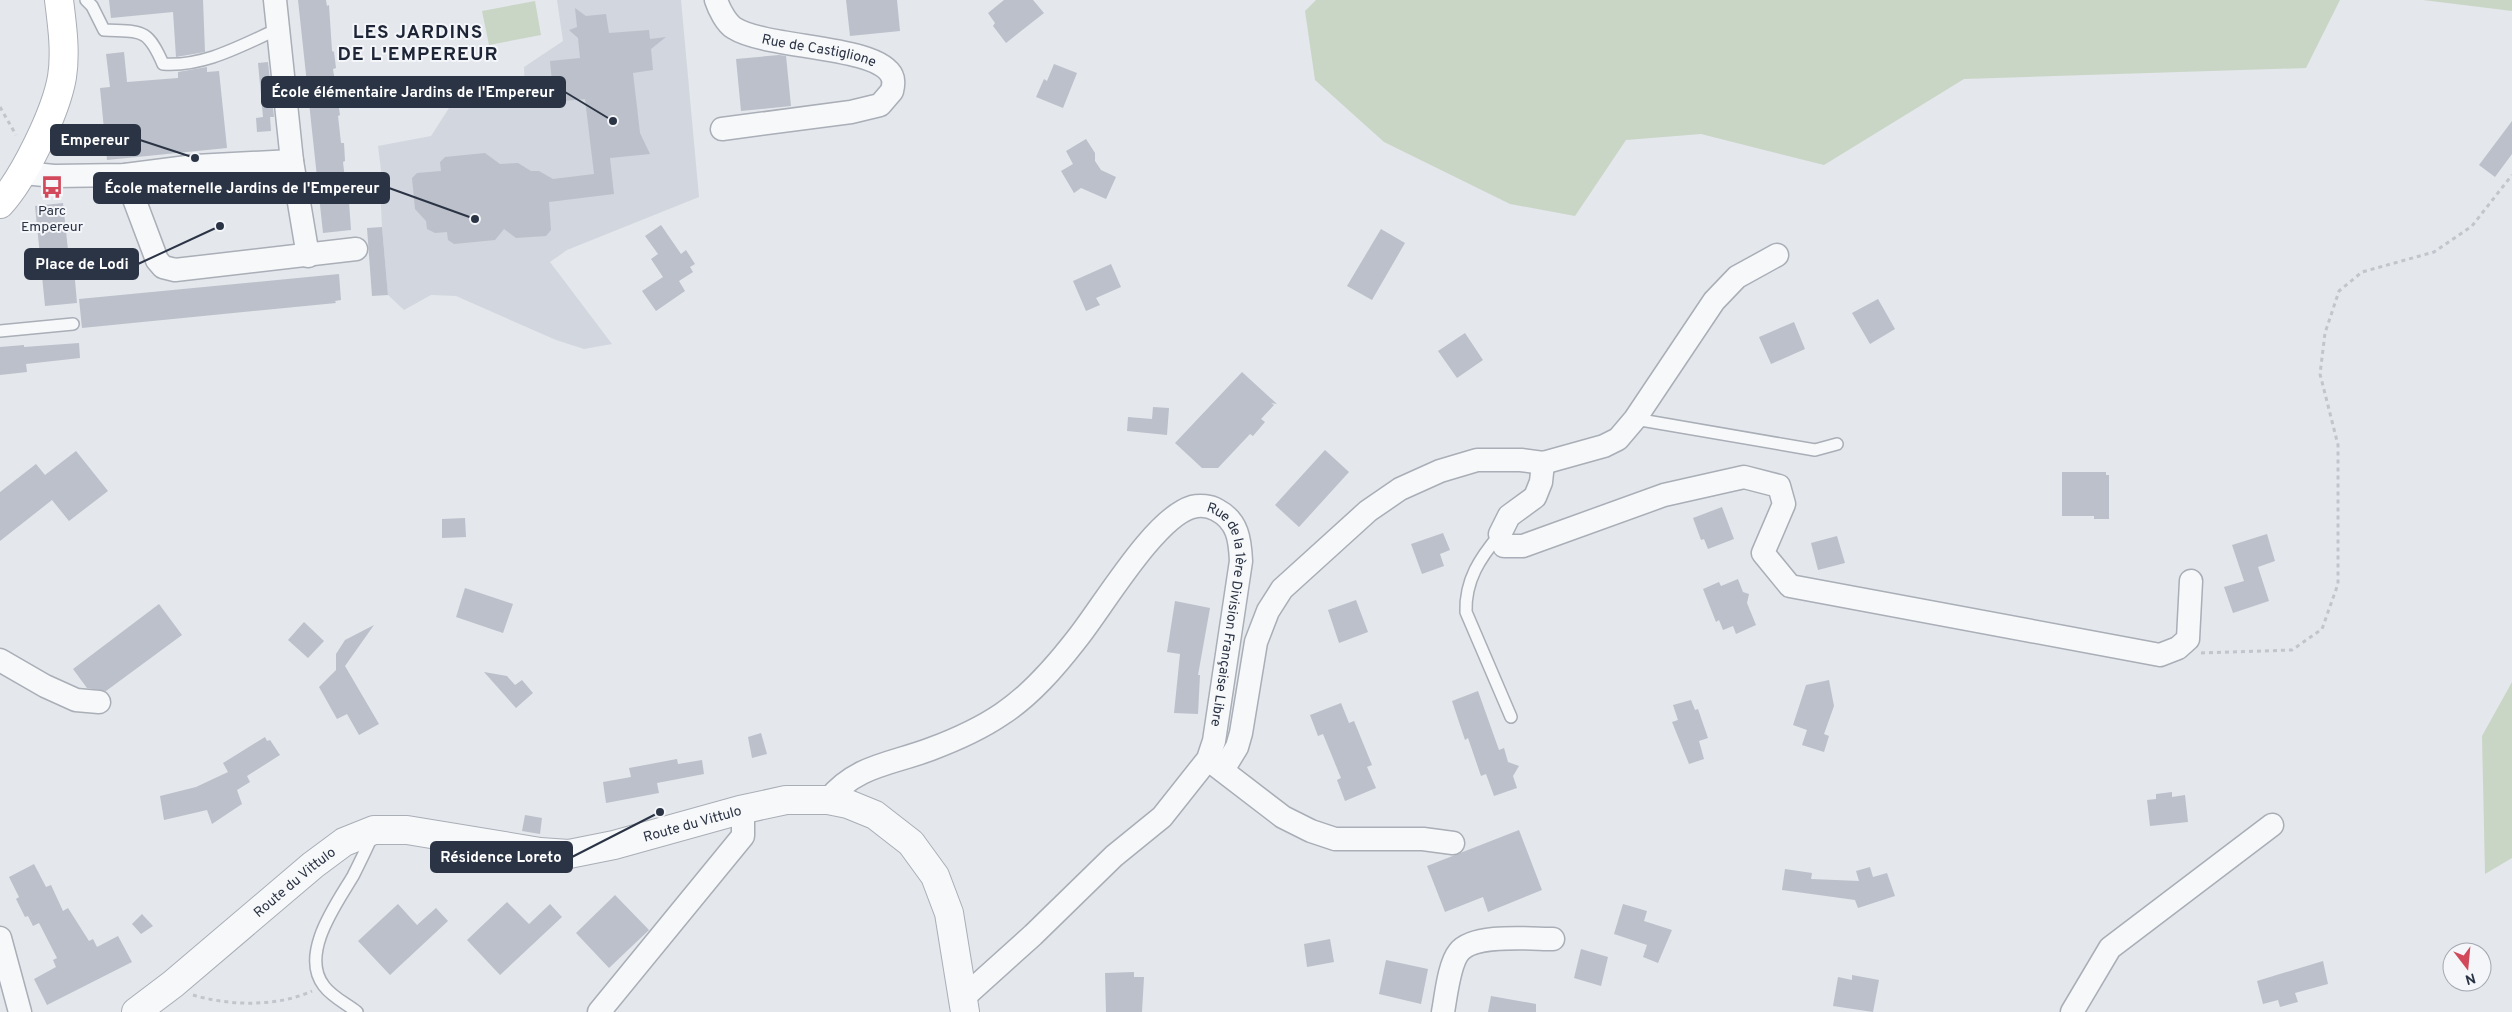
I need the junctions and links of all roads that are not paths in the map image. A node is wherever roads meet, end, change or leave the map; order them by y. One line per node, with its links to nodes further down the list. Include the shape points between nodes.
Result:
1 (59, 0): 8 (main road, via 62,76)
2 (86, 0): 5 (lane, via 104,30 138,31 151,40 162,64 183,66 214,58)
3 (274, 0): 5 (street)
4 (716, 0): 6 (street, Rue de Castiglione, via 719,10 733,28 759,38 862,56 885,67 893,77 892,92 880,105 851,112)
5 (278, 29): 7 (street)
6 (722, 129)
7 (292, 161): 9 (street, via 195,166); 12 (street)
8 (29, 163): 9 (street, via 54,176); 10 (main road)
9 (125, 175): 12 (street, via 157,260 163,267 175,270)
10 (0, 204)
11 (356, 249): 12 (street)
12 (308, 256)
13 (1777, 256): 16 (street, via 1737,277 1714,302)
14 (73, 324): 15 (lane)
15 (0, 331)
16 (1635, 420): 17 (lane, via 1815,450); 18 (street, via 1618,439 1604,446)
17 (1837, 444)
18 (1543, 463): 19 (street, via 1535,497 1509,516); 24 (street, via 1477,460 1440,471 1400,489 1368,511 1306,566 1282,589 1268,611 1256,642 1237,747)
19 (1500, 534): 20 (street, via 1504,546 1523,546 1664,495 1744,477 1779,486 1784,504 1763,553 1790,586 2160,655 2178,648 2188,639); 23 (lane, via 1480,558 1472,574 1466,595 1466,612)
20 (2191, 582)
21 (0, 660): 22 (street, via 76,700)
22 (99, 702)
23 (1511, 717)
24 (1215, 764): 25 (street, Rue de la 1ère Division Française Libre, via 1214,741 1241,561 1240,540 1235,526 1225,514 1210,506 1192,507 1168,522 1140,553 1049,672 1003,714 974,731 857,774); 29 (street, via 1284,816 1311,832 1335,839); 32 (street, Rue de la 1ère Division Française Libre, via 1162,817 1114,856)
25 (828, 800): 26 (street, Route du Vittulo, via 786,800); 32 (street, Route du Vittulo, via 875,815 911,843 935,876 949,913)
26 (740, 810): 28 (street, Route du Vittulo, via 569,854 407,830); 36 (street, via 744,819 743,836)
27 (2272, 825): 38 (street, via 2110,948)
28 (374, 830): 34 (street, Route du Vittulo, via 344,842 313,865); 35 (lane, via 328,916 316,960 323,986)
29 (1453, 843)
30 (0, 938): 33 (street)
31 (1553, 939): 37 (street, via 1491,939 1468,946 1459,953 1451,974)
32 (964, 1005)
33 (20, 1012)
34 (136, 1012)
35 (358, 1012)
36 (599, 1012)
37 (1443, 1012)
38 (2072, 1012)

